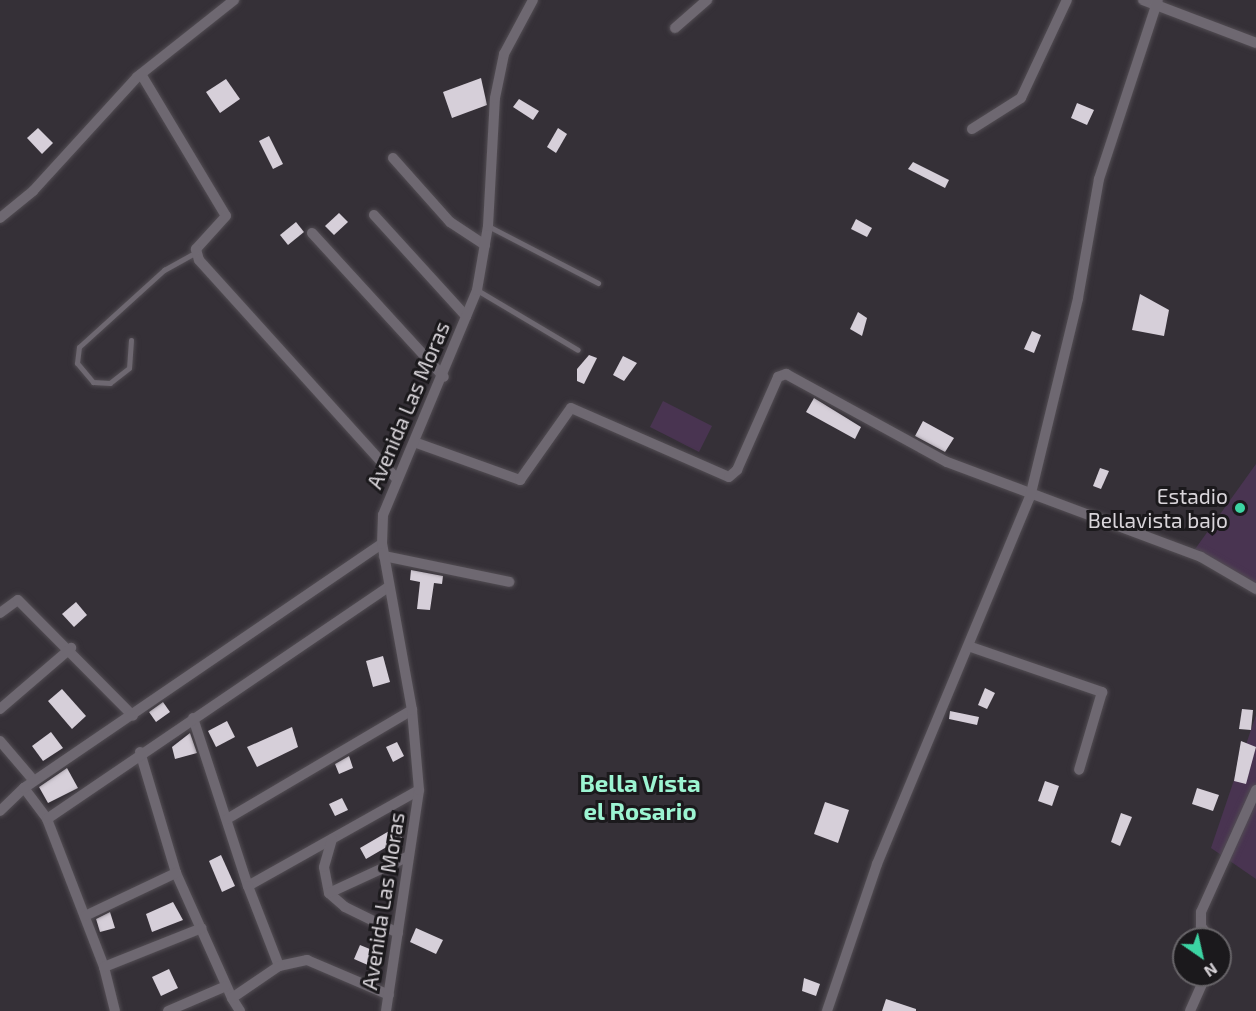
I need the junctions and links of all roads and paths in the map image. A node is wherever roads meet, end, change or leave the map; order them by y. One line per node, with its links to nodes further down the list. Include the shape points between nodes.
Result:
1 (234, 0): 9 (street)
2 (533, 0): 14 (street, Avenida Las Moras, via 504,54 495,98)
3 (707, 0): 7 (street)
4 (1067, 0): 10 (street, via 1021,98)
5 (1143, 0): 6 (street)
6 (1157, 3): 8 (street); 26 (street, via 1099,179 1078,298)
7 (675, 28)
8 (1256, 43)
9 (141, 74): 13 (street, via 33,191); 17 (street, via 226,216)
10 (972, 129)
11 (393, 158): 16 (street, via 450,222)
12 (374, 215): 20 (street)
13 (0, 219)
14 (488, 226): 16 (street, Avenida Las Moras); 18 (lane)
15 (312, 233): 23 (street)
16 (484, 245): 19 (street, Avenida Las Moras)
17 (195, 253): 21 (lane, via 164,270 79,347 77,363 93,382 110,382 129,368); 25 (street)
18 (598, 283)
19 (477, 290): 20 (street, Avenida Las Moras); 22 (lane)
20 (466, 316): 23 (street, Avenida Las Moras)
21 (131, 340)
22 (578, 350)
23 (444, 377): 24 (street, Avenida Las Moras)
24 (414, 442): 25 (street, Avenida Las Moras); 26 (street, via 520,480 571,408 729,477 737,470 778,377 786,374 946,462)
25 (396, 478): 27 (street, Avenida Las Moras, via 383,515)
26 (1030, 497): 31 (street, via 1201,557); 33 (street)
27 (382, 544): 28 (street, Avenida Las Moras); 37 (street)
28 (384, 556): 29 (street); 30 (street, Avenida Las Moras)
29 (509, 582)
30 (388, 587): 36 (street, Avenida Las Moras); 38 (street)
31 (1256, 589)
32 (0, 613): 34 (street, via 18,600)
33 (971, 647): 41 (street, via 1102,692); 68 (street, via 881,853)
34 (71, 648): 35 (street); 37 (street)
35 (0, 710)
36 (412, 710): 44 (street, Avenida Las Moras); 48 (street)
37 (133, 716): 42 (street)
38 (193, 718): 40 (street); 48 (street)
39 (0, 741): 42 (street)
40 (140, 752): 47 (street); 51 (street)
41 (1079, 770)
42 (34, 781): 43 (street)
43 (24, 788): 46 (street); 47 (street)
44 (419, 790): 49 (street); 50 (street, Avenida Las Moras)
45 (1256, 790): 55 (street, via 1201,912)
46 (0, 811)
47 (47, 819): 54 (street)
48 (227, 819): 52 (street)
49 (332, 839): 52 (street); 53 (street, via 324,867)
50 (410, 856): 53 (street); 57 (street, Avenida Las Moras)
51 (176, 873): 54 (street); 56 (street)
52 (248, 886): 58 (street)
53 (329, 893): 57 (street, via 345,907)
54 (85, 916): 59 (street)
55 (1202, 927)
56 (202, 928): 59 (street); 60 (street)
57 (398, 933): 62 (street, Avenida Las Moras)
58 (279, 966): 62 (street, via 307,960); 63 (street)
59 (104, 967): 64 (street)
60 (226, 986): 63 (street); 65 (street)
61 (1201, 987): 69 (street)
62 (388, 995): 67 (street, Avenida Las Moras)
63 (232, 998): 66 (street)
64 (115, 1011)
65 (168, 1011)
66 (240, 1011)
67 (386, 1011)
68 (827, 1011)
69 (1190, 1011)

